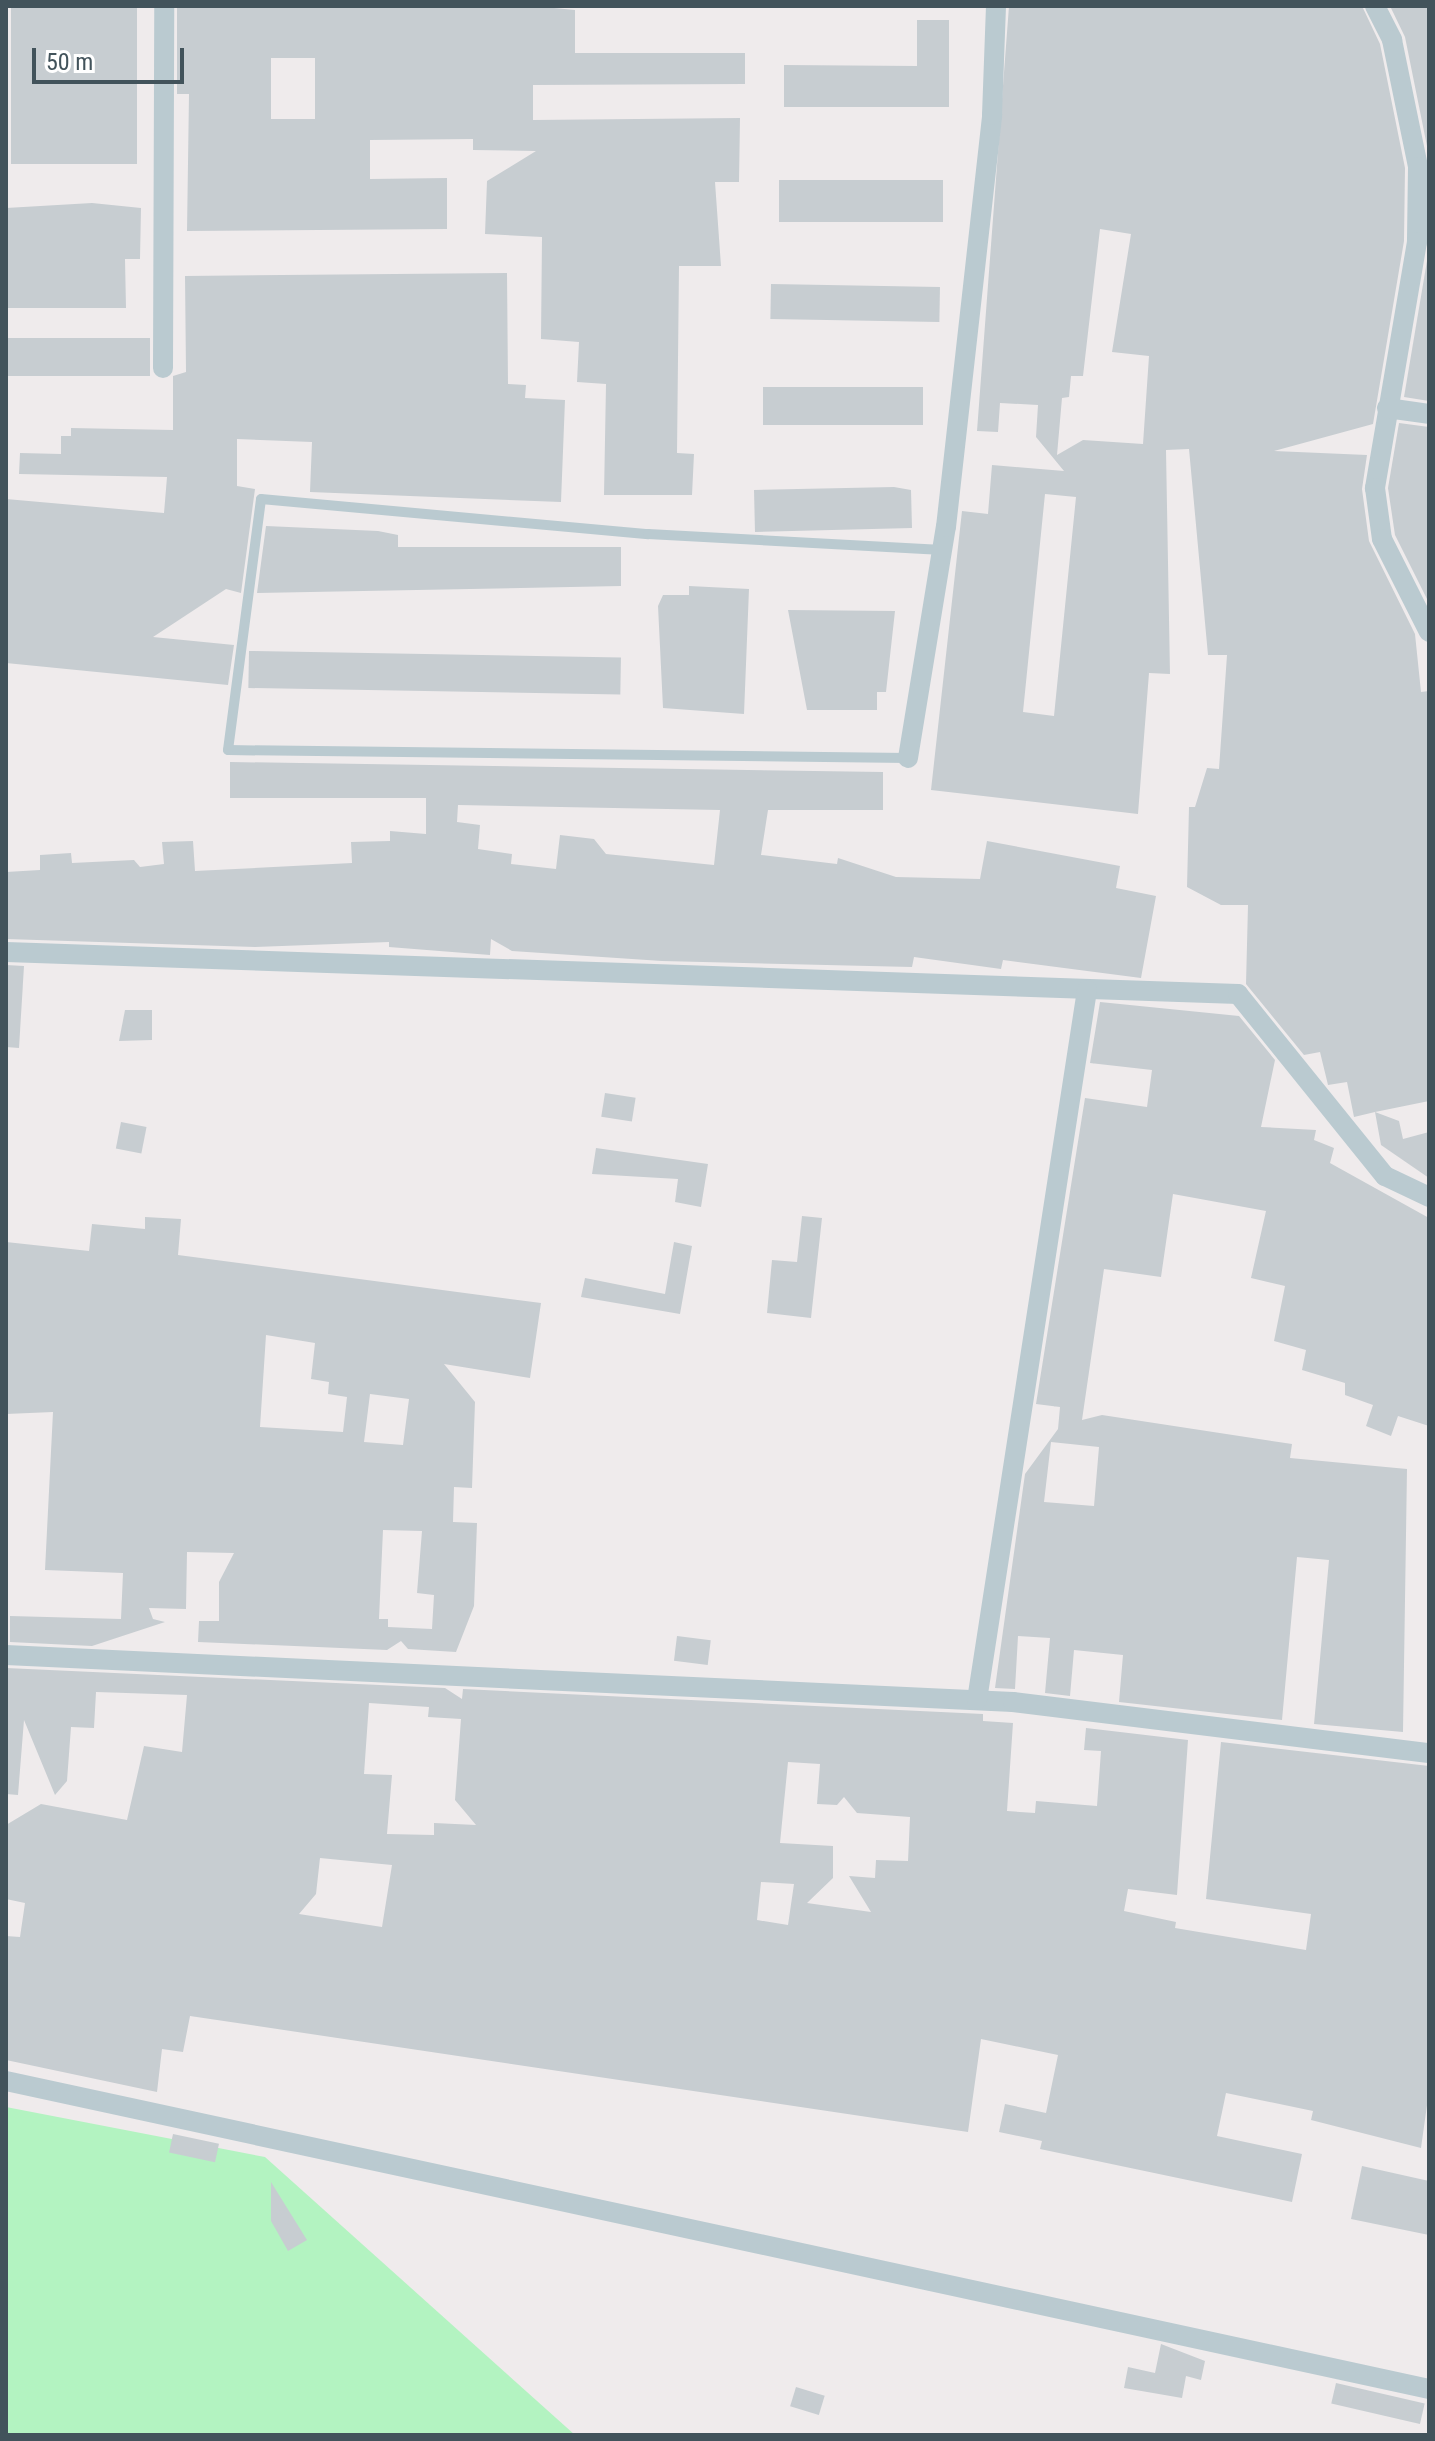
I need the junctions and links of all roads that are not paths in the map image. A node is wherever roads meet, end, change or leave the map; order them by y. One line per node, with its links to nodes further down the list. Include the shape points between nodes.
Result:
1 (164, 6): 4 (street)
2 (996, 6): 7 (street, via 992,115)
3 (1375, 6): 5 (street, via 1392,40 1418,167 1417,242)
4 (163, 368)
5 (1387, 408): 6 (street); 8 (street, via 1375,488 1382,539)
6 (1429, 414)
7 (943, 550): 9 (street); 9 (lane, via 648,534 261,499 228,750)
8 (1429, 632)
9 (908, 758)
10 (6, 952): 11 (street)
11 (1086, 990): 12 (street, via 1238,994 1385,1176); 14 (street)
12 (1429, 1197)
13 (6, 1655): 14 (street)
14 (977, 1700): 15 (street)
15 (1429, 1753)
16 (6, 2081): 17 (street)
17 (1429, 2389)

